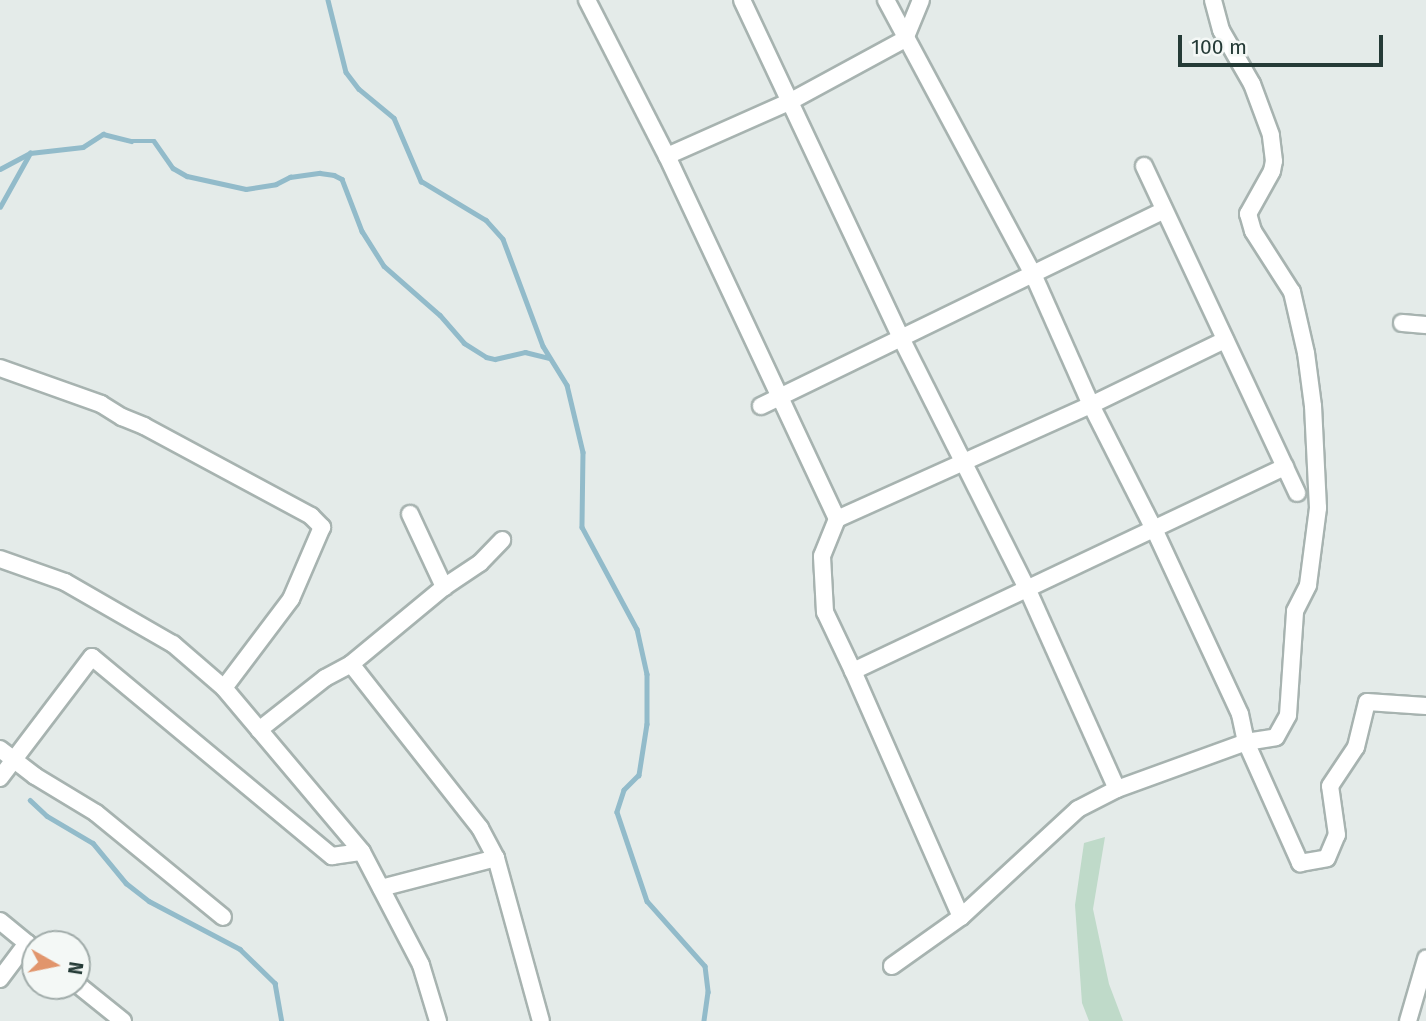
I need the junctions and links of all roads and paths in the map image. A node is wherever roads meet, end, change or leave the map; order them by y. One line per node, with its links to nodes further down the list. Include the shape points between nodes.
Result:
1 (742, 0): 7 (street)
2 (886, 0): 6 (street)
3 (921, 0): 6 (street)
4 (1213, 0): 35 (street, via 1221,30 1252,84 1271,135 1272,172 1248,214 1253,231 1292,292 1306,353 1317,450 1317,521 1308,585 1295,611 1288,715 1276,737)
5 (589, 1): 8 (street)
6 (905, 39): 7 (street); 11 (street)
7 (791, 101): 8 (street); 14 (street)
8 (667, 156): 17 (street)
9 (1144, 166): 10 (street)
10 (1164, 209): 11 (street); 15 (street)
11 (1033, 274): 14 (street); 18 (street)
12 (1402, 323): 13 (street)
13 (1426, 325)
14 (900, 336): 17 (street); 20 (street)
15 (1225, 340): 18 (street); 21 (street)
16 (0, 368): 32 (street, via 101,404 311,516 322,527 291,599)
17 (780, 396): 19 (street); 24 (street)
18 (1091, 405): 20 (street); 25 (street)
19 (761, 406)
20 (964, 462): 24 (street); 29 (street)
21 (1285, 467): 22 (street); 25 (street)
22 (1297, 493)
23 (410, 514): 28 (street)
24 (837, 519): 31 (street, via 822,556 825,612)
25 (1155, 531): 29 (street); 35 (street, via 1240,714)
26 (502, 540): 28 (street, via 480,563)
27 (0, 559): 32 (street, via 65,582 173,644)
28 (444, 587): 30 (street)
29 (1027, 588): 31 (street); 39 (street)
30 (351, 664): 34 (street, via 325,678); 41 (street, via 480,828)
31 (853, 671): 44 (street)
32 (224, 688): 34 (street)
33 (1426, 706): 35 (street, via 1367,702 1356,747 1330,786 1337,835 1328,858 1300,863)
34 (259, 730): 40 (street)
35 (1247, 742): 39 (street)
36 (0, 749): 37 (street)
37 (14, 761): 38 (street); 40 (street, via 92,657 332,856); 43 (street, via 96,813)
38 (0, 778)
39 (1117, 789): 44 (street, via 1078,809)
40 (362, 852): 42 (street)
41 (496, 858): 42 (street); 54 (street)
42 (381, 888): 53 (street, via 421,965)
43 (223, 917)
44 (961, 917): 49 (street)
45 (0, 921): 46 (street)
46 (21, 938)
47 (21, 957): 50 (street)
48 (1426, 959): 55 (street)
49 (892, 967)
50 (0, 979)
51 (91, 995): 52 (street)
52 (123, 1021)
53 (438, 1021)
54 (541, 1021)
55 (1408, 1021)

